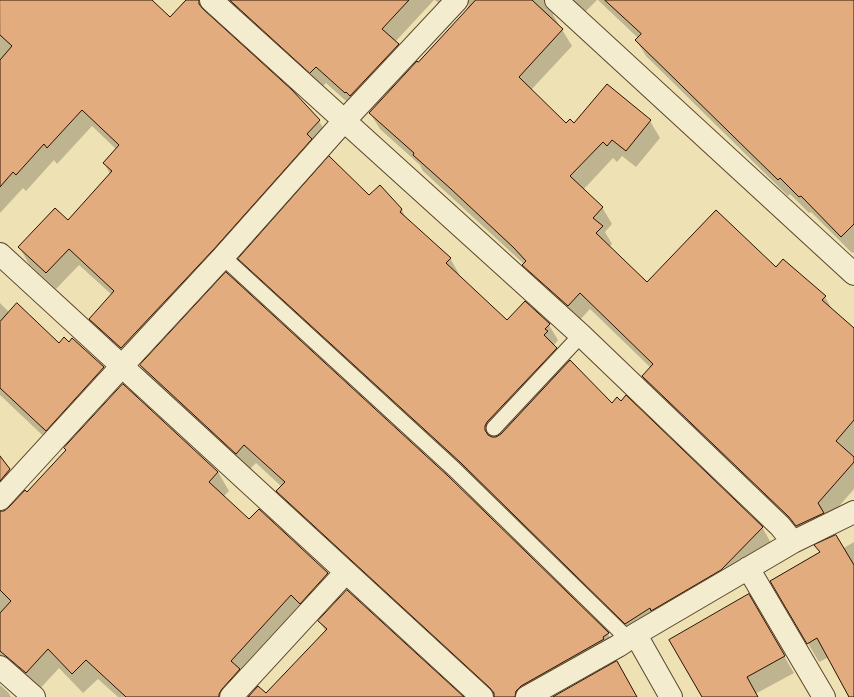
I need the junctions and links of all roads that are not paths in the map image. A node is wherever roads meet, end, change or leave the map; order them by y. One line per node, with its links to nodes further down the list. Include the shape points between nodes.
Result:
1 (211, 0): 4 (street)
2 (457, 0): 4 (street)
3 (556, 0): 7 (street)
4 (344, 121): 6 (street); 8 (street)
5 (0, 254): 9 (street)
6 (224, 258): 9 (street); 16 (lane)
7 (854, 274)
8 (581, 335): 10 (lane); 13 (street, via 780,526)
9 (122, 366): 11 (street); 15 (street)
10 (494, 428)
11 (0, 499)
12 (854, 512): 13 (street)
13 (793, 542): 14 (street)
14 (748, 568): 16 (street); 23 (street)
15 (346, 572): 19 (street); 20 (street)
16 (635, 639): 21 (street); 22 (street)
17 (0, 667): 18 (street)
18 (34, 697)
19 (231, 697)
20 (482, 697)
21 (527, 697)
22 (671, 697)
23 (824, 697)

